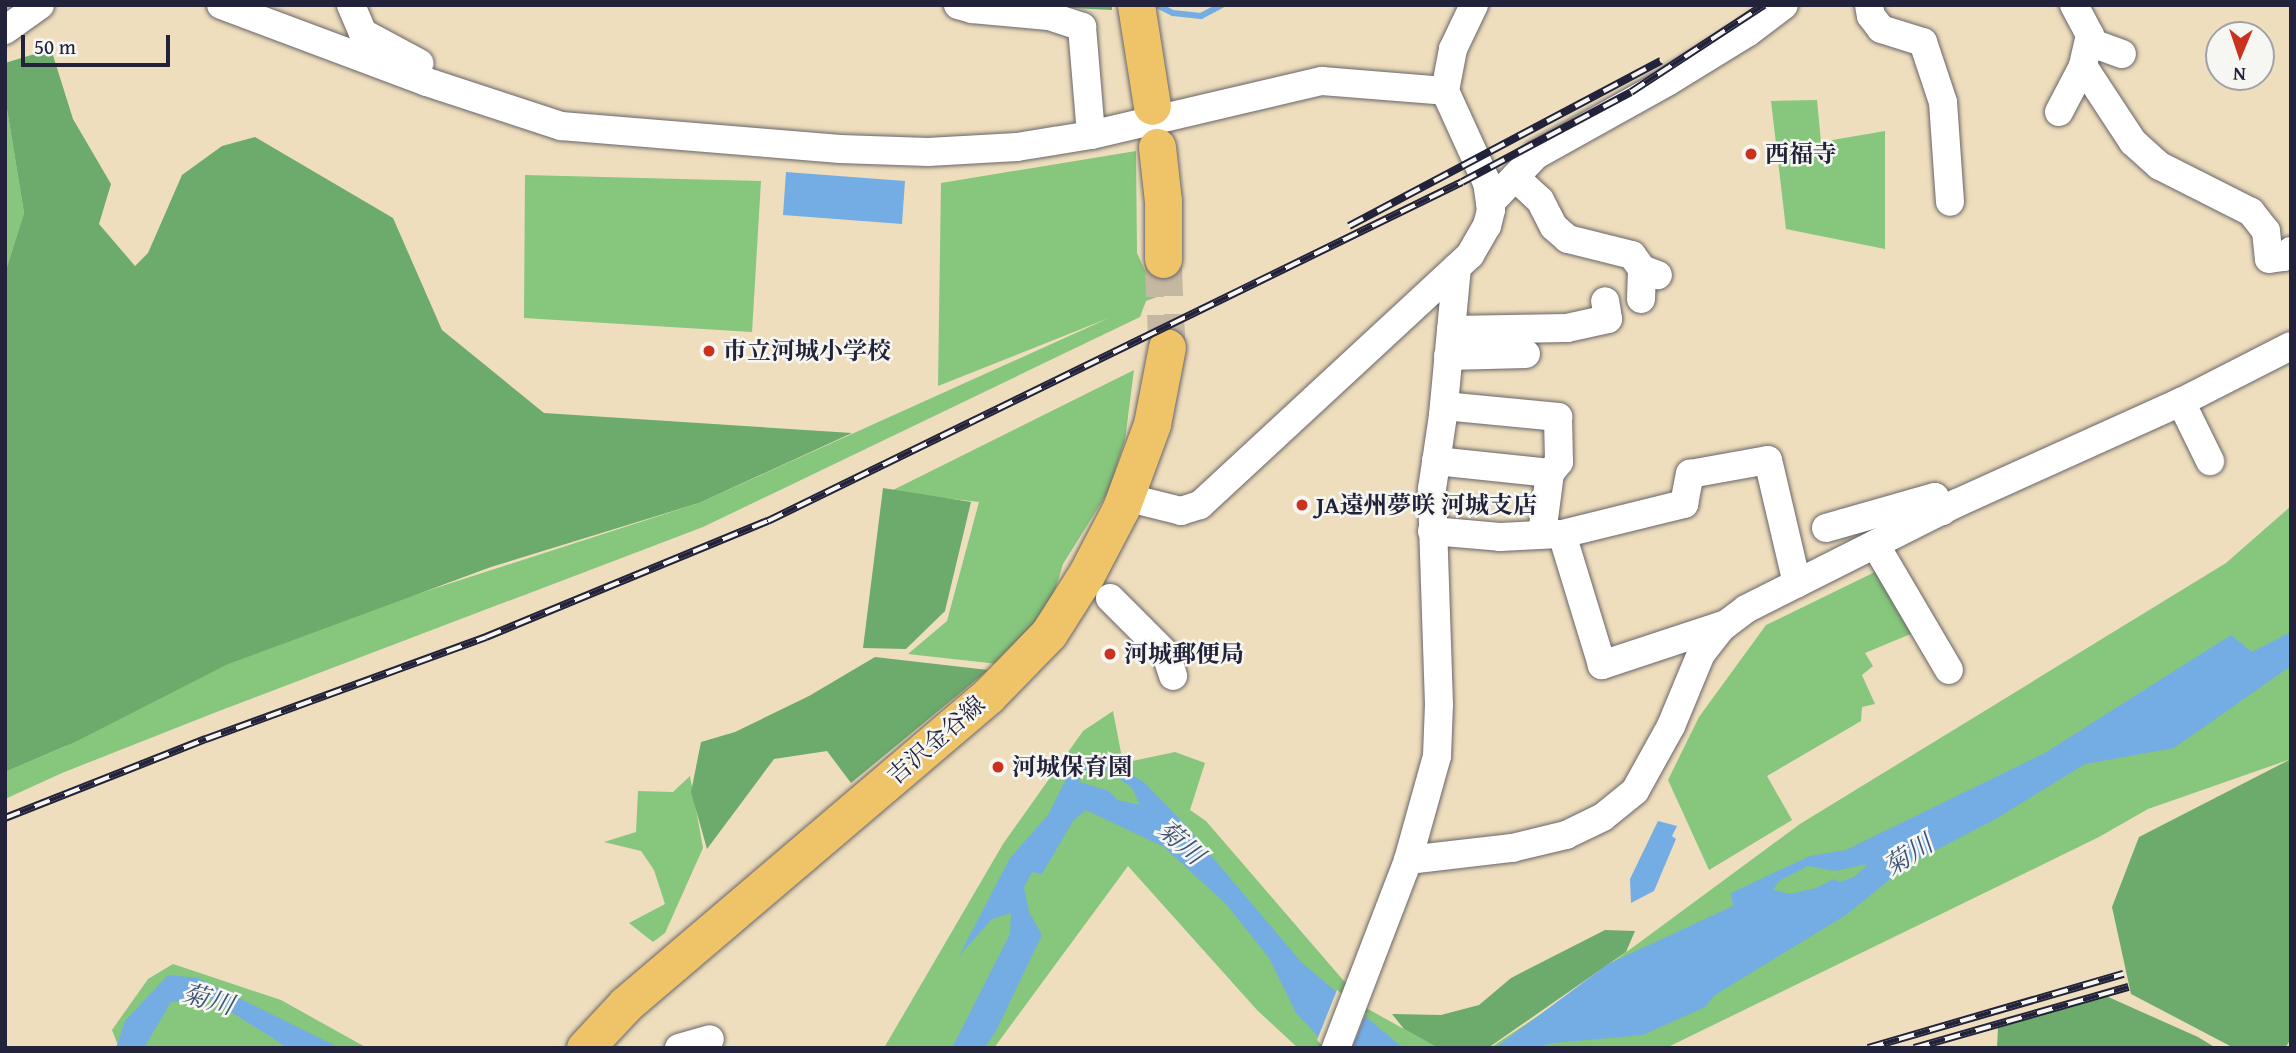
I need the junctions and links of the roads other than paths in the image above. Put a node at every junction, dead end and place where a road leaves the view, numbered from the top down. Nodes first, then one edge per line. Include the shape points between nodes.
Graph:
1 (40, 5) edge
2 (221, 5) edge
3 (351, 5) edge
4 (958, 5) edge
5 (1136, 5) edge
6 (1474, 5) edge
7 (1784, 5) edge
8 (1869, 5) edge
9 (2074, 5) edge
10 (5, 30) edge
11 (2086, 54) junction
12 (2122, 54) dead end
13 (1445, 91) junction
14 (474, 98) junction
15 (1152, 106) dead end
16 (2059, 112) dead end
17 (1091, 135) junction
18 (1157, 147) dead end
19 (1515, 177) junction
20 (1950, 202) dead end
21 (1490, 203) junction
22 (2291, 251) edge
23 (1163, 259) tunnel mouth
24 (1457, 268) junction
25 (1641, 299) dead end
26 (1605, 301) dead end
27 (1449, 343) junction
28 (1167, 347) tunnel mouth
29 (1526, 354) dead end
30 (2287, 358) edge
31 (2181, 402) junction
32 (1444, 406) junction
33 (1436, 461) junction
34 (2210, 461) dead end
35 (1550, 472) junction
36 (1125, 497) junction
37 (1942, 511) junction
38 (1826, 528) dead end
39 (1432, 531) junction
40 (1552, 534) junction
41 (1875, 544) junction
42 (1797, 584) junction
43 (1110, 598) dead end
44 (1727, 623) junction
45 (1949, 670) dead end
46 (1173, 676) dead end
47 (1408, 860) junction
48 (710, 1039) dead end
49 (585, 1048) edge
50 (679, 1048) edge
51 (1336, 1048) edge

1 - 10 street
2 - 14 street
3 - 14 street via 363,33 458,83
4 - 17 street via 1049,16 1082,27
5 - 15 main road
6 - 13 street via 1453,49
7 - 19 street via 1678,75 1536,155
8 - 20 street via 1881,29 1923,42 1943,102
9 - 11 street via 2090,35
11 - 12 street
11 - 16 street
11 - 22 street via 2133,142 2154,161 2250,212 2266,231 2269,258 2284,257
13 - 17 street via 1322,81
13 - 21 street via 1487,183
14 - 17 street via 561,126 841,149 941,152 1017,147
18 - 23 main road
19 - 21 street
19 - 25 street via 1540,200 1554,227 1568,239 1632,256 1650,272
21 - 24 street via 1487,226 1470,256
24 - 27 street
24 - 36 street via 1200,505 1181,511
26 - 27 street via 1608,319
27 - 29 street
27 - 32 street
28 - 36 main road, 吉沢金谷線 via 1152,424
30 - 31 street
31 - 34 street
31 - 37 street
32 - 33 street
32 - 35 street via 1558,417 1559,462
33 - 35 street
33 - 39 street
35 - 40 street
36 - 49 main road, 吉沢金谷線 via 1086,575 1049,633 988,696 626,1004
37 - 38 street via 1935,497
37 - 41 street
39 - 40 street via 1500,537
39 - 47 street via 1437,756
40 - 42 street via 1684,504 1690,474 1768,460
40 - 44 street via 1602,665
41 - 42 street
41 - 45 street
42 - 44 street
43 - 46 street via 1166,654
44 - 47 street via 1702,654 1650,768 1634,791 1603,817 1566,835 1512,848
47 - 51 street
48 - 50 street

